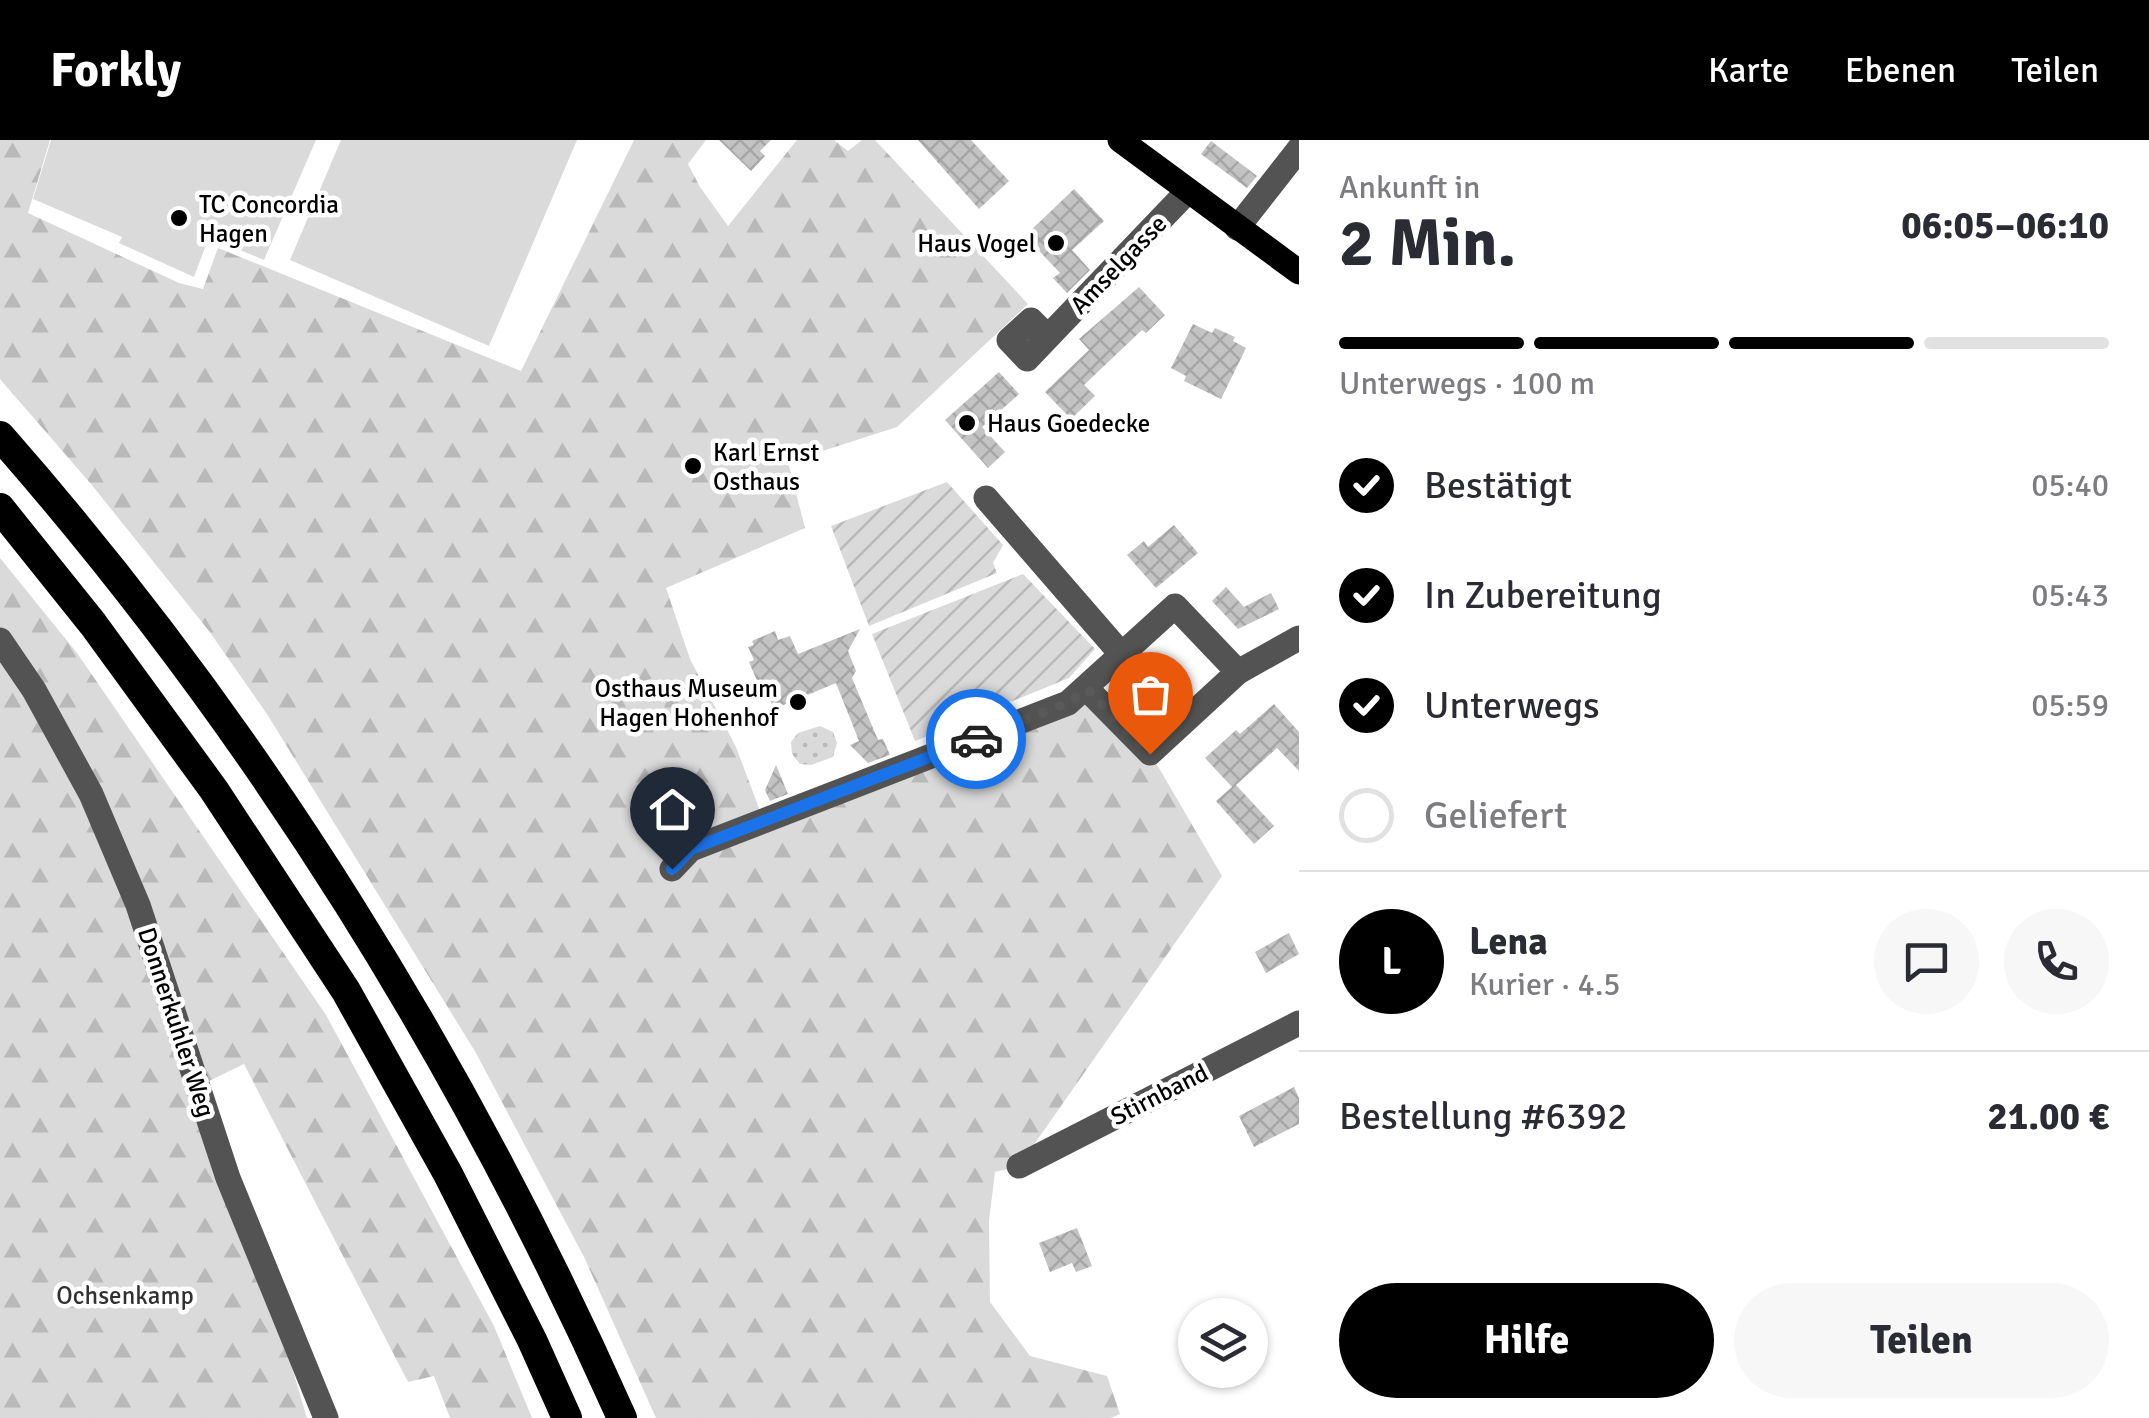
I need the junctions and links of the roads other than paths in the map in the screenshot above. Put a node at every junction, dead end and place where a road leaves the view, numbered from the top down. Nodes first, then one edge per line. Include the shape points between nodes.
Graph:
1 (1120, 140) edge
2 (1299, 149) edge
3 (1188, 191) junction
4 (1237, 228) junction
5 (1299, 272) edge
6 (1048, 337) dead end
7 (0, 436) edge
8 (986, 498) dead end
9 (0, 508) edge
10 (1299, 638) edge
11 (0, 640) edge
12 (1124, 656) junction
13 (1238, 672) junction
14 (1087, 689) junction
15 (672, 869) dead end
16 (1299, 1023) edge
17 (1019, 1166) dead end
18 (326, 1418) edge
19 (567, 1418) edge
20 (622, 1418) edge

1 - 3 main road
2 - 4 street
3 - 4 main road
3 - 6 street, Amselgasse
4 - 5 main road
7 - 20 highway via 134,595 386,962 496,1158
8 - 12 street
9 - 19 highway via 214,790 346,991 448,1174
10 - 13 street
11 - 18 street, Donnerkuhler Weg via 91,794 138,905 228,1178
12 - 13 street via 1174,606
12 - 14 street
13 - 14 street via 1150,754
14 - 15 street via 1068,703 691,849
16 - 17 street, Stirnband

